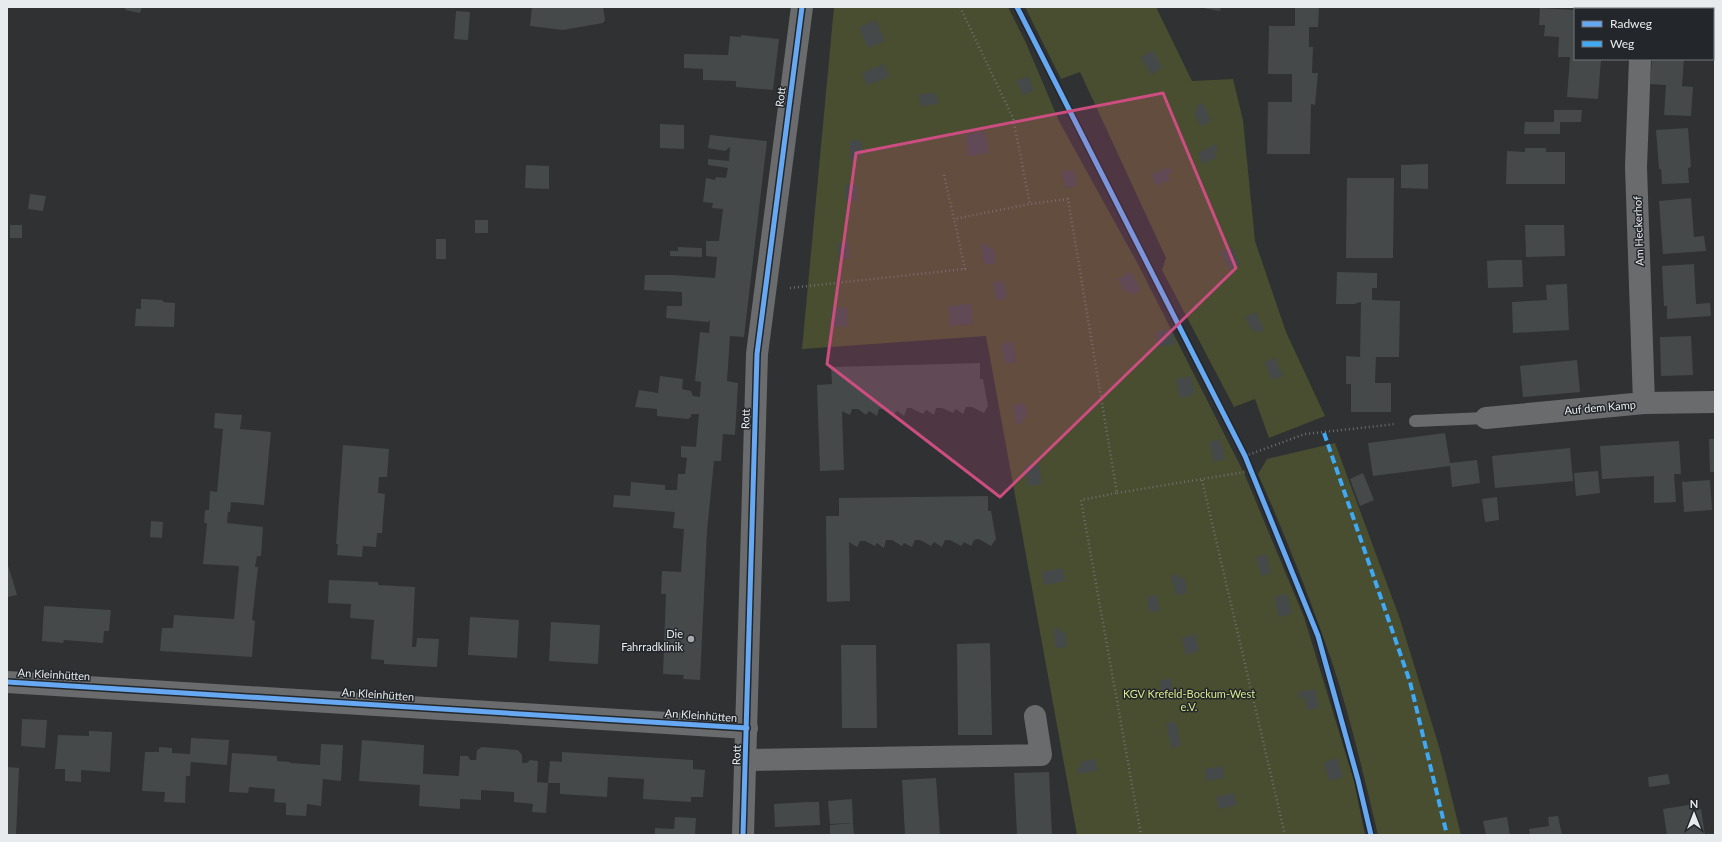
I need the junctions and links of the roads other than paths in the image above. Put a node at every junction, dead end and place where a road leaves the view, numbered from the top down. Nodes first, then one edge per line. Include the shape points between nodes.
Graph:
1 (802, 7) edge
2 (1640, 60) edge
3 (1715, 402) edge
4 (1644, 403) junction
5 (1486, 418) joint
6 (1415, 421) road end
7 (7, 682) edge
8 (1035, 716) dead end
9 (747, 728) junction
10 (746, 760) junction
11 (743, 835) edge

1 - 9 street, Rott via 757,354
2 - 4 street, Am Heckerhof via 1636,167
3 - 4 street, Auf dem Kamp
4 - 5 street, Auf dem Kamp
5 - 6 lane
7 - 9 street, An Kleinhütten
8 - 10 street, Rott via 1041,756
9 - 10 street, Rott
10 - 11 street, Rott

